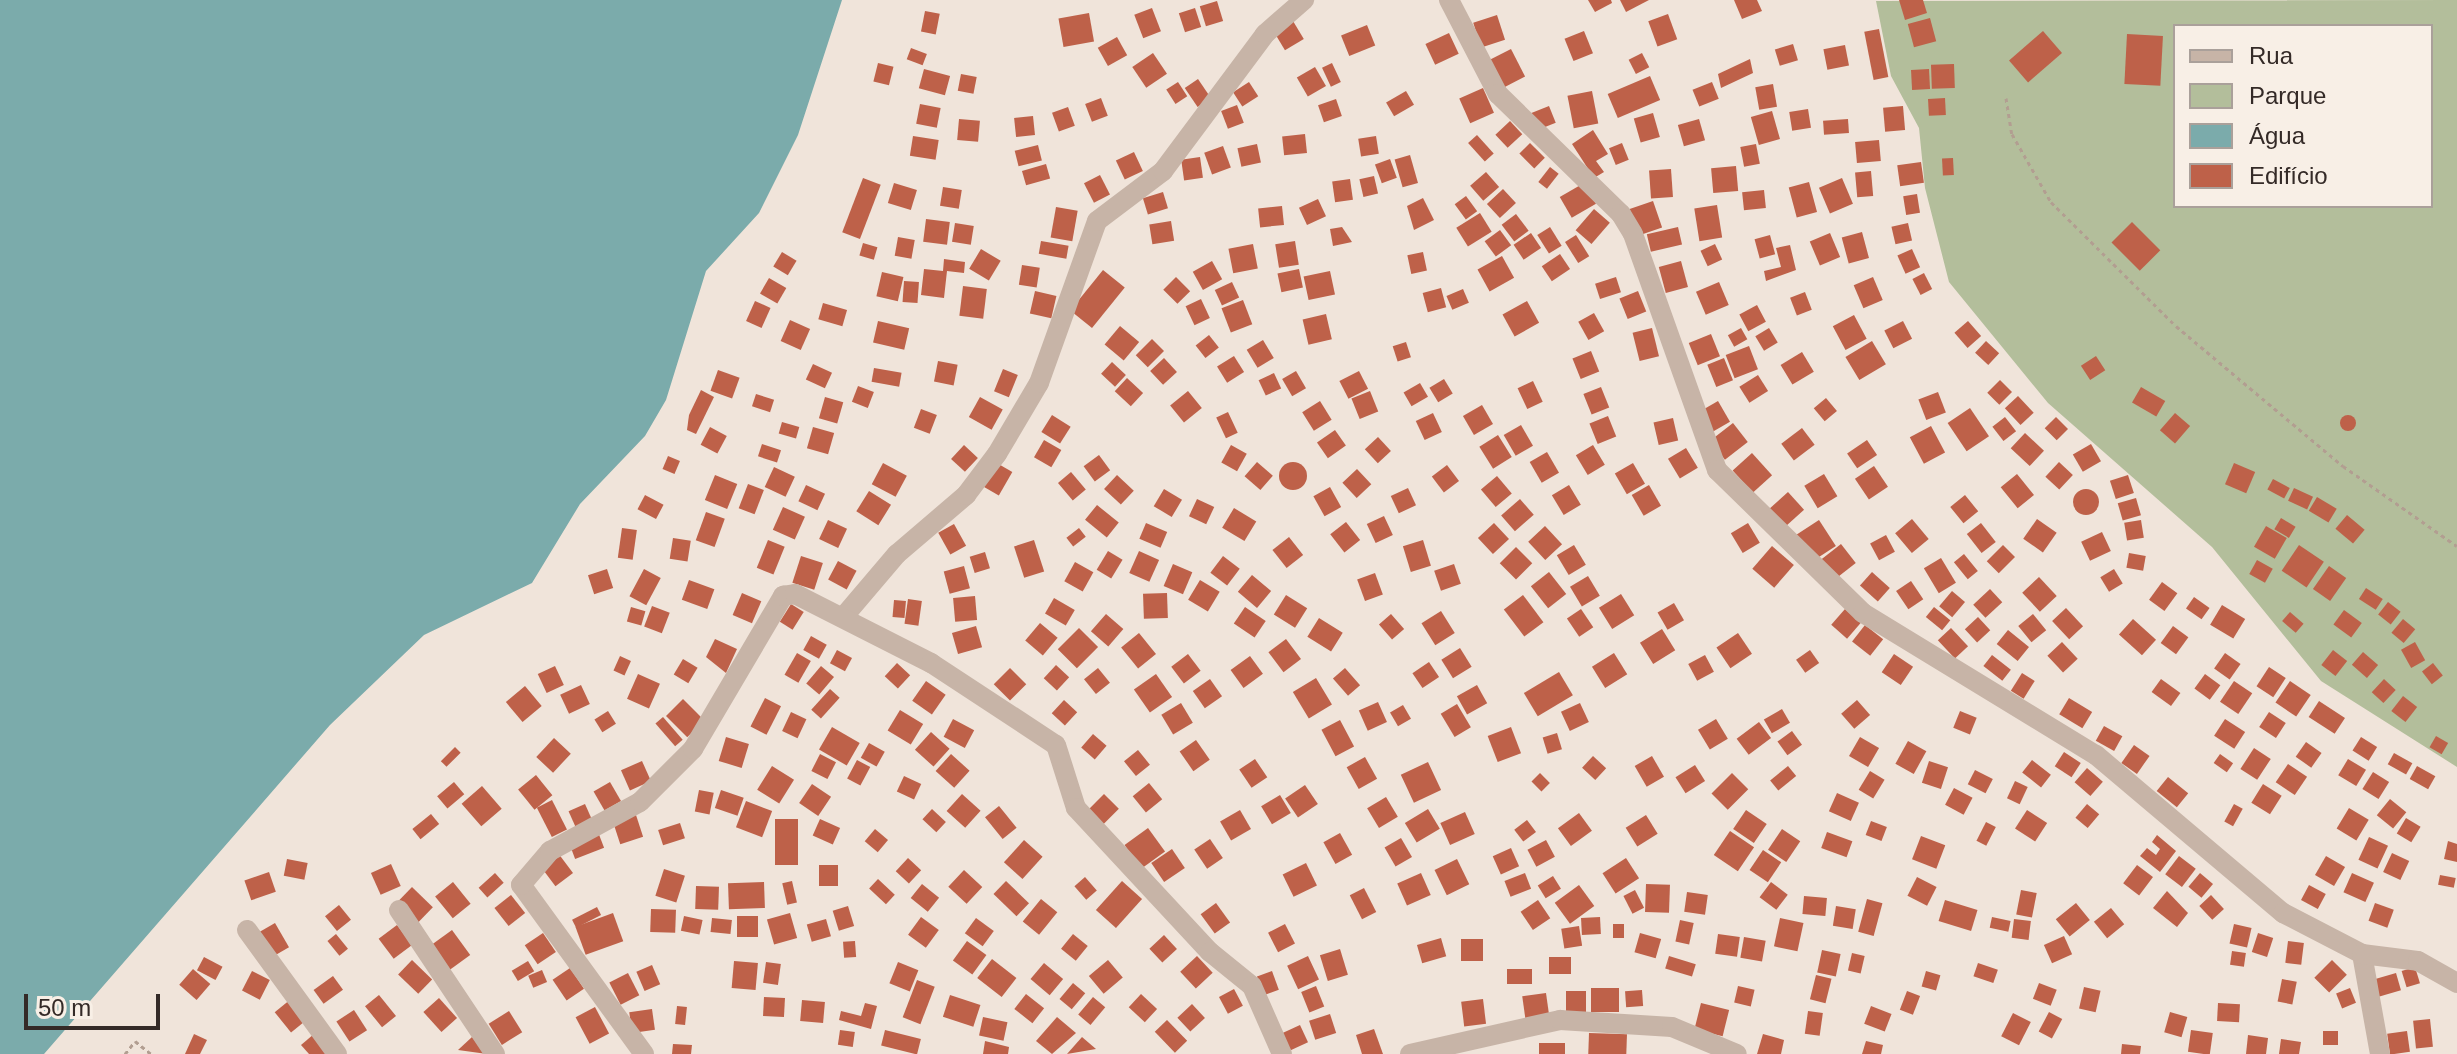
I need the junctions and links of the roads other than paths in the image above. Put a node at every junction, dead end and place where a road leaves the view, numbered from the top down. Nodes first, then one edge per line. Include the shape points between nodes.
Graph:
1 (1304, 0) edge
2 (1449, 0) edge
3 (845, 615) junction
4 (399, 910) dead end
5 (247, 930) dead end
6 (2362, 954) junction
7 (2457, 983) edge
8 (337, 1054) edge
9 (495, 1054) edge
10 (644, 1054) edge
11 (1282, 1054) edge
12 (1410, 1054) edge
13 (1737, 1054) edge
14 (2380, 1054) edge

1 - 3 street via 1265,34 1163,171 1097,221 1039,383 997,454 966,495 897,554
2 - 6 street via 1498,94 1621,214 1704,446 1717,470 1803,560 1916,648 1978,677 2096,755 2283,913
3 - 10 street via 820,601 783,596 693,749 640,802 550,851 521,885
3 - 11 street via 1056,745 1076,808 1210,952 1252,986
4 - 9 street
5 - 8 street
6 - 7 street via 2418,961
6 - 14 street
12 - 13 street via 1560,1020 1663,1025

